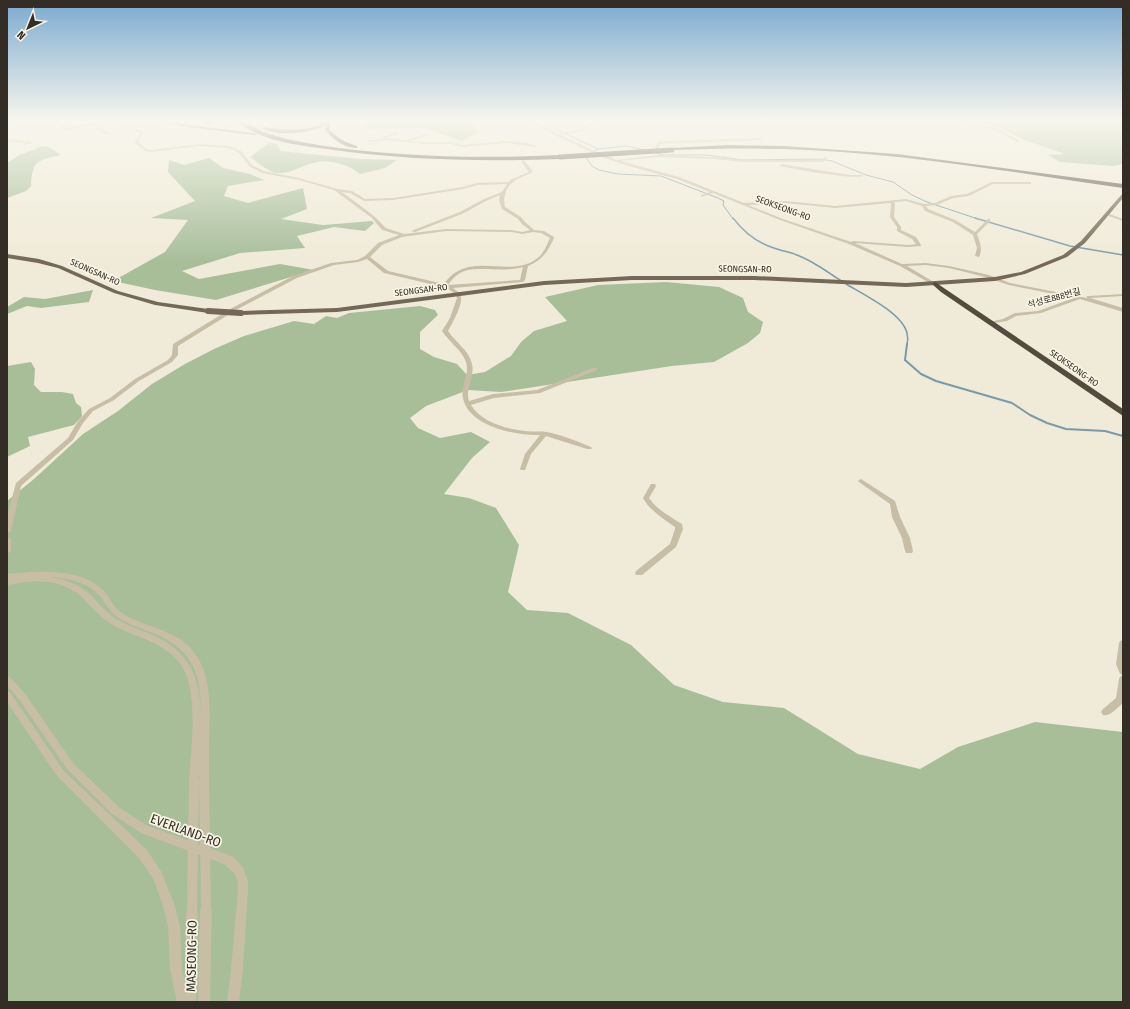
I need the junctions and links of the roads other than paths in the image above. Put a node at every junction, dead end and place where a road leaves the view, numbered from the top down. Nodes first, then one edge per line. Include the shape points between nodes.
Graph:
1 (255, 168) edge
2 (528, 168) edge
3 (646, 168) edge
4 (799, 168) edge
5 (979, 168) edge
6 (862, 176) dead end
7 (509, 183) junction
8 (1030, 183) dead end
9 (1123, 187) edge
10 (335, 189) junction
11 (503, 193) junction
12 (712, 193) junction
13 (1123, 195) edge
14 (702, 196) dead end
15 (891, 202) junction
16 (744, 205) junction
17 (927, 205) junction
18 (1107, 214) junction
19 (1123, 220) edge
20 (988, 221) dead end
21 (533, 231) junction
22 (976, 234) junction
23 (401, 236) junction
24 (849, 242) junction
25 (977, 256) dead end
26 (7, 257) edge
27 (367, 257) junction
28 (903, 265) junction
29 (526, 266) junction
30 (994, 278) junction
31 (935, 284) junction
32 (447, 286) junction
33 (457, 294) junction
34 (1123, 295) edge
35 (1082, 298) junction
36 (1123, 310) edge
37 (993, 323) junction
38 (595, 369) dead end
39 (467, 404) junction
40 (1123, 409) edge
41 (1123, 414) edge
42 (544, 434) junction
43 (589, 448) dead end
44 (523, 469) dead end
45 (861, 481) dead end
46 (653, 486) dead end
47 (7, 530) edge
48 (7, 539) edge
49 (7, 551) edge
50 (909, 551) dead end
51 (639, 573) dead end
52 (7, 577) edge
53 (7, 582) edge
54 (1123, 643) edge
55 (1123, 672) edge
56 (7, 678) edge
57 (1123, 679) edge
58 (7, 695) edge
59 (1106, 712) dead end
60 (199, 780) junction
61 (183, 1002) edge
62 (190, 1002) edge
63 (204, 1002) edge
64 (233, 1002) edge

1 - 10 street
2 - 7 street via 531,172
3 - 12 street, SEOKSEONG-RO
4 - 6 street
5 - 9 highway, bridge
7 - 10 street via 477,184 393,200 364,200 351,192
7 - 11 street
8 - 17 street via 992,182 968,195
10 - 23 street via 373,217 384,229
11 - 21 street via 500,200 504,208 520,218 522,223
11 - 23 street via 461,213
12 - 14 street
12 - 16 street, SEOKSEONG-RO
13 - 18 main road
15 - 16 street via 835,207 785,202
15 - 17 street via 911,201
15 - 24 street via 892,217 899,231 914,238 919,245
16 - 24 street, SEOKSEONG-RO
17 - 22 street via 926,210 954,220
18 - 19 street
18 - 30 main road via 1081,244 1057,260 1023,273
20 - 22 street
21 - 23 street via 522,233 446,230
21 - 29 street via 542,232 552,238 549,248
22 - 25 street via 979,244
23 - 27 street via 380,244
24 - 28 street, SEOKSEONG-RO
26 - 33 main road, SEONGSAN-RO, bridge via 60,267 116,292 157,304 208,311 241,313 336,310
27 - 32 street via 386,272
27 - 47 street via 358,261 333,264 295,277 234,309 175,345 175,355 170,361 91,410 80,422 71,439 18,485
28 - 30 street via 949,267
28 - 31 street, SEOKSEONG-RO
29 - 32 street via 467,268 453,276
29 - 32 street via 521,282
30 - 31 main road
30 - 35 street via 1009,284
31 - 33 main road, SEONGSAN-RO via 754,278 632,278 544,283
31 - 37 highway, SEOKSEONG-RO
32 - 33 street
33 - 39 street via 459,298 453,318 445,331 468,358 470,367 465,396
34 - 35 street, 석성로888번길
35 - 36 street
35 - 37 street, 석성로888번길
37 - 40 highway, SEOKSEONG-RO
37 - 41 highway, SEOKSEONG-RO
38 - 39 street via 538,392 493,396
39 - 42 street via 476,415 492,424 519,432
42 - 43 street
42 - 44 street via 528,454
45 - 50 street via 892,503
46 - 51 street via 646,498 647,502 679,526 679,529 673,545
48 - 49 street
52 - 60 street via 42,574 88,582 100,591 117,613 178,642 188,652 197,665 204,683 206,702
53 - 60 street via 36,579 80,589 110,619 134,632 159,641 175,652 187,668 194,686
54 - 55 street via 1120,664
56 - 64 street, EVERLAND-RO via 70,766 116,811 145,830 228,860 239,870 243,891 238,969
57 - 59 street via 1120,700
58 - 61 street via 60,773 143,854 158,877 174,926 176,970
60 - 62 street, MASEONG-RO, bridge
60 - 63 street, MASEONG-RO, bridge via 206,910

